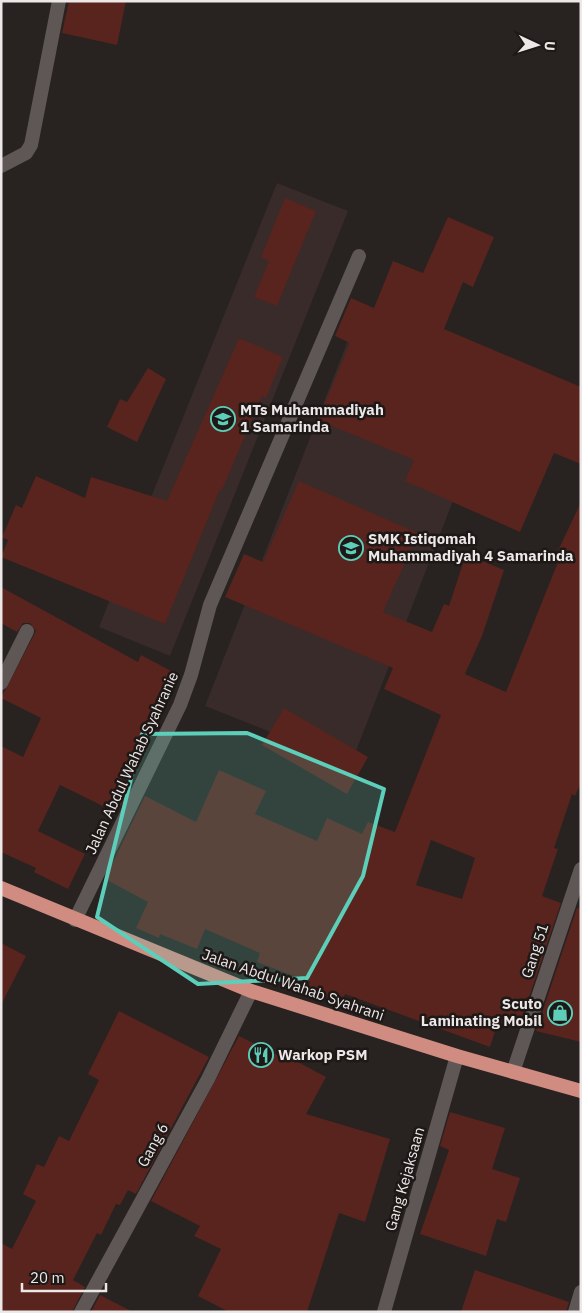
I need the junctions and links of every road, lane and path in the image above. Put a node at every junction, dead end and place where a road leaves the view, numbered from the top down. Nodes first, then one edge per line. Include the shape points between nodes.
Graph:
1 (59, 1) edge
2 (1, 166) edge
3 (359, 256) dead end
4 (27, 631) dead end
5 (1, 683) edge
6 (581, 869) edge
7 (1, 888) edge
8 (75, 920) junction
9 (251, 991) junction
10 (457, 1056) junction
11 (513, 1072) junction
12 (581, 1091) edge
13 (581, 1292) edge
14 (81, 1312) edge
15 (384, 1312) edge
16 (575, 1312) edge

1 - 2 street via 31,145 26,153
3 - 8 street, Jalan Abdul Wahab Syahranie via 210,605 192,675 180,705
4 - 5 street
6 - 11 street, Gang 51
7 - 8 highway, Jalan Abdul Wahab Syahrani
8 - 9 highway, Jalan Abdul Wahab Syahrani
9 - 10 highway, Jalan Abdul Wahab Syahrani
9 - 14 street, Gang 6 via 208,1079
10 - 11 highway, Jalan Abdul Wahab Syahrani
10 - 15 street, Gang Kejaksaan
11 - 12 highway, Jalan Abdul Wahab Syahrani
13 - 16 street

